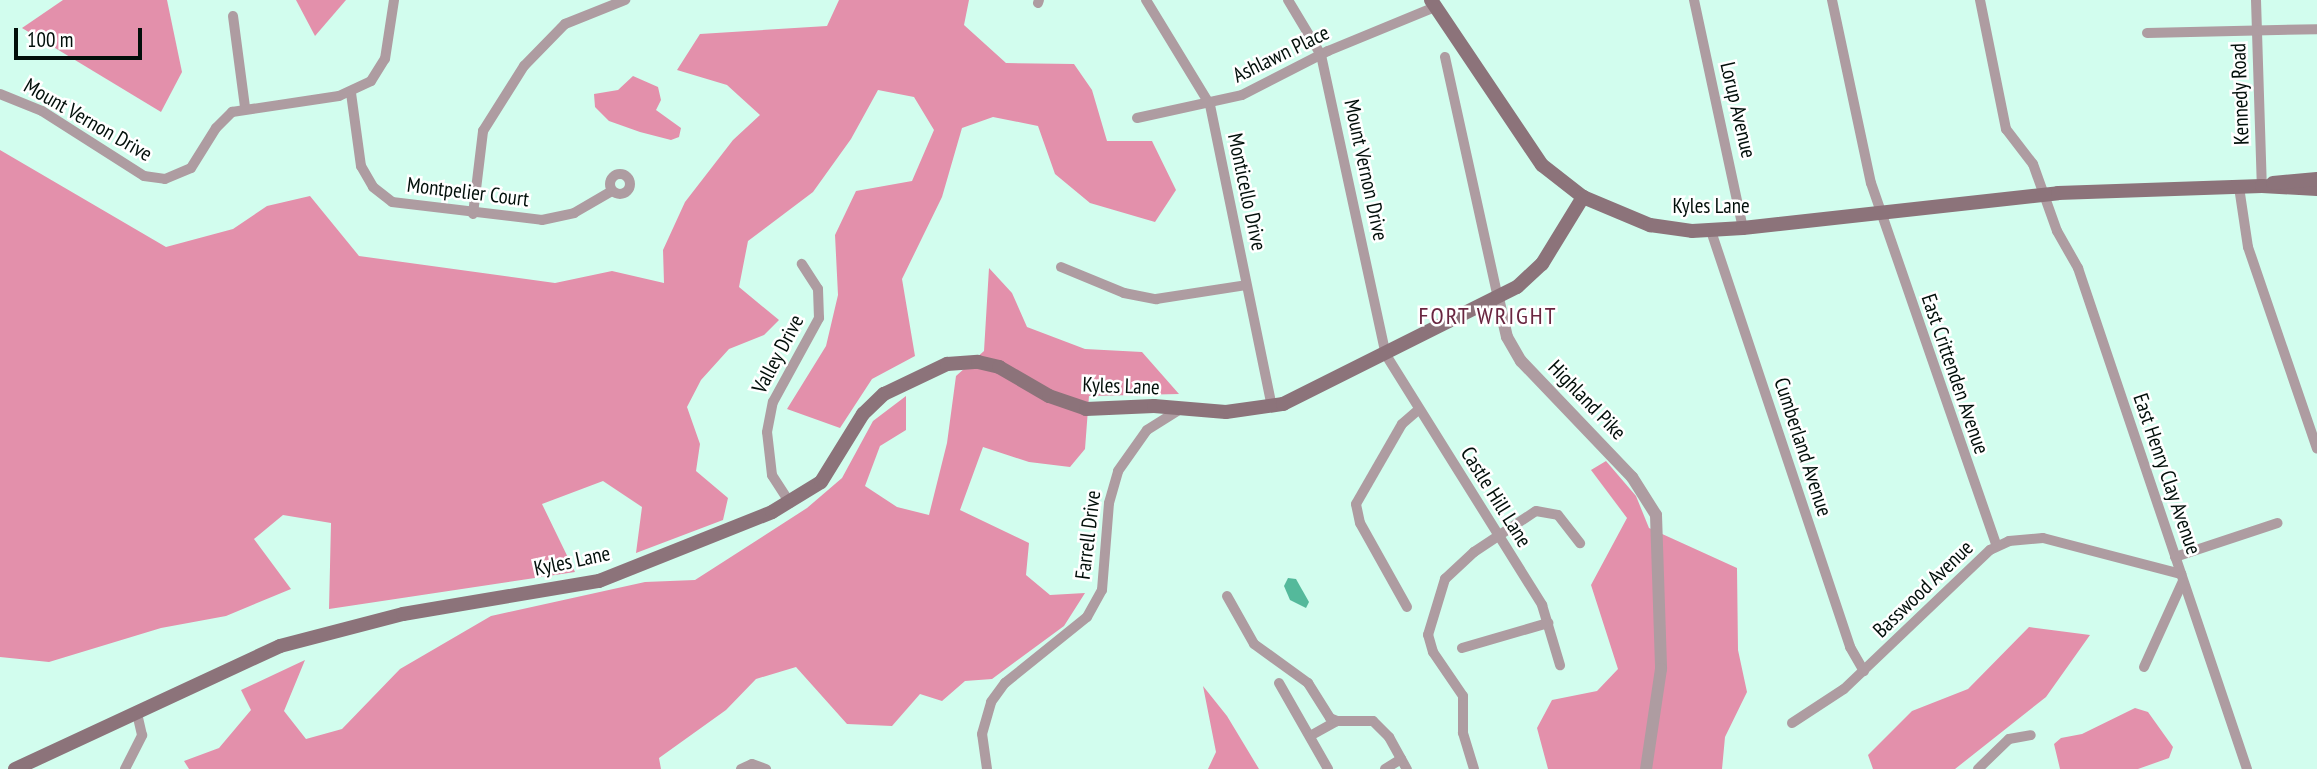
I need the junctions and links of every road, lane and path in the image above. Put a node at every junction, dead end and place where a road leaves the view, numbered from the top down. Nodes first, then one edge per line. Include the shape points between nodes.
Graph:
1 (394, 0) edge
2 (625, 0) edge
3 (1146, 0) edge
4 (1288, 0) edge
5 (1694, 0) edge
6 (1832, 0) edge
7 (1980, 0) edge
8 (2256, 0) edge
9 (1433, 3) edge
10 (233, 16) dead end
11 (2317, 29) edge
12 (2257, 30) junction
13 (2147, 33) dead end
14 (1321, 55) junction
15 (1446, 57) dead end
16 (351, 93) junction
17 (0, 94) edge
18 (1210, 104) junction
19 (245, 107) junction
20 (1137, 118) dead end
21 (2317, 179) edge
22 (2262, 186) junction
23 (2239, 187) junction
24 (2317, 190) edge
25 (612, 191) dead end
26 (2045, 194) junction
27 (1583, 197) junction
28 (1881, 212) junction
29 (473, 214) junction
30 (1743, 228) junction
31 (1711, 231) junction
32 (802, 264) dead end
33 (1061, 267) dead end
34 (1246, 285) junction
35 (1498, 298) junction
36 (1386, 355) junction
37 (1272, 407) junction
38 (1180, 410) junction
39 (1418, 410) junction
40 (2317, 449) edge
41 (790, 503) junction
42 (2278, 523) dead end
43 (1497, 537) junction
44 (1580, 543) dead end
45 (1997, 546) junction
46 (2175, 557) junction
47 (2182, 577) junction
48 (1227, 596) dead end
49 (1407, 607) dead end
50 (1548, 623) junction
51 (1462, 648) dead end
52 (1560, 665) dead end
53 (2144, 667) dead end
54 (1864, 671) junction
55 (1279, 682) dead end
56 (137, 713) junction
57 (1337, 721) junction
58 (1792, 723) dead end
59 (2031, 735) dead end
60 (1310, 736) junction
61 (1401, 758) junction
62 (15, 769) edge
63 (125, 769) edge
64 (741, 769) edge
65 (766, 769) edge
66 (987, 769) edge
67 (1328, 769) edge
68 (1385, 769) edge
69 (1407, 769) edge
70 (1474, 769) edge
71 (1646, 769) edge
72 (1979, 769) edge
73 (2247, 769) edge

1 - 16 street via 380,69 372,81
2 - 29 street via 565,24 524,66 483,131
3 - 18 street, Monticello Drive
4 - 14 street, Mount Vernon Drive
5 - 30 street, Lorup Avenue
6 - 28 street, East Crittenden Avenue via 1865,161
7 - 26 street, East Henry Clay Avenue via 2006,129 2033,164
8 - 12 street, Kennedy Road
9 - 14 street, Ashlawn Place
9 - 27 main road via 1528,149
10 - 19 street
11 - 12 street
12 - 13 street
12 - 22 street, Kennedy Road
14 - 18 street, Ashlawn Place via 1242,95
14 - 36 street, Mount Vernon Drive
15 - 35 street, Highland Pike
16 - 19 street, Mount Vernon Drive
16 - 29 street, Montpelier Court via 361,166 373,187 402,206
17 - 19 street, Mount Vernon Drive via 43,111 144,176 165,179 191,168 222,120
18 - 20 street, Ashlawn Place
18 - 34 street, Monticello Drive
21 - 22 main road, Kyles Lane
22 - 23 main road, Kyles Lane
22 - 24 main road, Kyles Lane
23 - 26 main road, Kyles Lane
23 - 40 street via 2248,247
25 - 29 street, Montpelier Court via 585,208 552,219
26 - 28 main road, Kyles Lane
26 - 46 street, East Henry Clay Avenue via 2057,231 2078,268
27 - 31 main road, Kyles Lane via 1650,225
27 - 35 main road, Kyles Lane via 1533,274
28 - 30 main road, Kyles Lane
28 - 45 street, East Crittenden Avenue
30 - 31 main road, Kyles Lane
31 - 54 street, Cumberland Avenue via 1841,621
32 - 41 street, Valley Drive via 818,289 820,318 773,402 767,432 772,475
33 - 34 street via 1124,293 1156,299
34 - 37 street, Monticello Drive
35 - 36 main road, Kyles Lane
35 - 71 street, Highland Pike via 1507,337 1521,361 1632,477 1656,515 1661,669
36 - 37 main road, Kyles Lane
36 - 39 street, Castle Hill Lane
37 - 38 main road, Kyles Lane
38 - 41 main road, Kyles Lane via 1086,409 1049,396 999,367 978,362 947,364 884,394 863,415 821,482
38 - 66 street, Farrell Drive via 1147,430 1118,471 1109,502 1102,590 1087,617 1005,683 991,702 982,734
39 - 43 street, Castle Hill Lane
39 - 49 street via 1402,424 1356,503 1360,523
41 - 56 main road, Kyles Lane via 598,580 403,614 312,636 263,653
42 - 46 street
43 - 44 street via 1544,510 1558,514
43 - 50 street, Castle Hill Lane via 1542,605
43 - 70 street via 1450,572 1432,611 1428,635 1433,652 1462,696 1463,733
45 - 47 street, Basswood Avenue via 2043,538
45 - 54 street, Basswood Avenue
46 - 47 street, East Henry Clay Avenue
47 - 53 street
47 - 73 street, East Henry Clay Avenue
48 - 57 street via 1254,644 1308,683
50 - 51 street
50 - 52 street, Castle Hill Lane
54 - 58 street, Basswood Avenue
55 - 60 street
56 - 62 main road, Kyles Lane
56 - 63 street via 142,735
57 - 60 street
57 - 61 street via 1361,718 1379,724
59 - 72 street via 2009,739
60 - 67 street
61 - 68 street
61 - 69 street
64 - 65 street via 752,764

